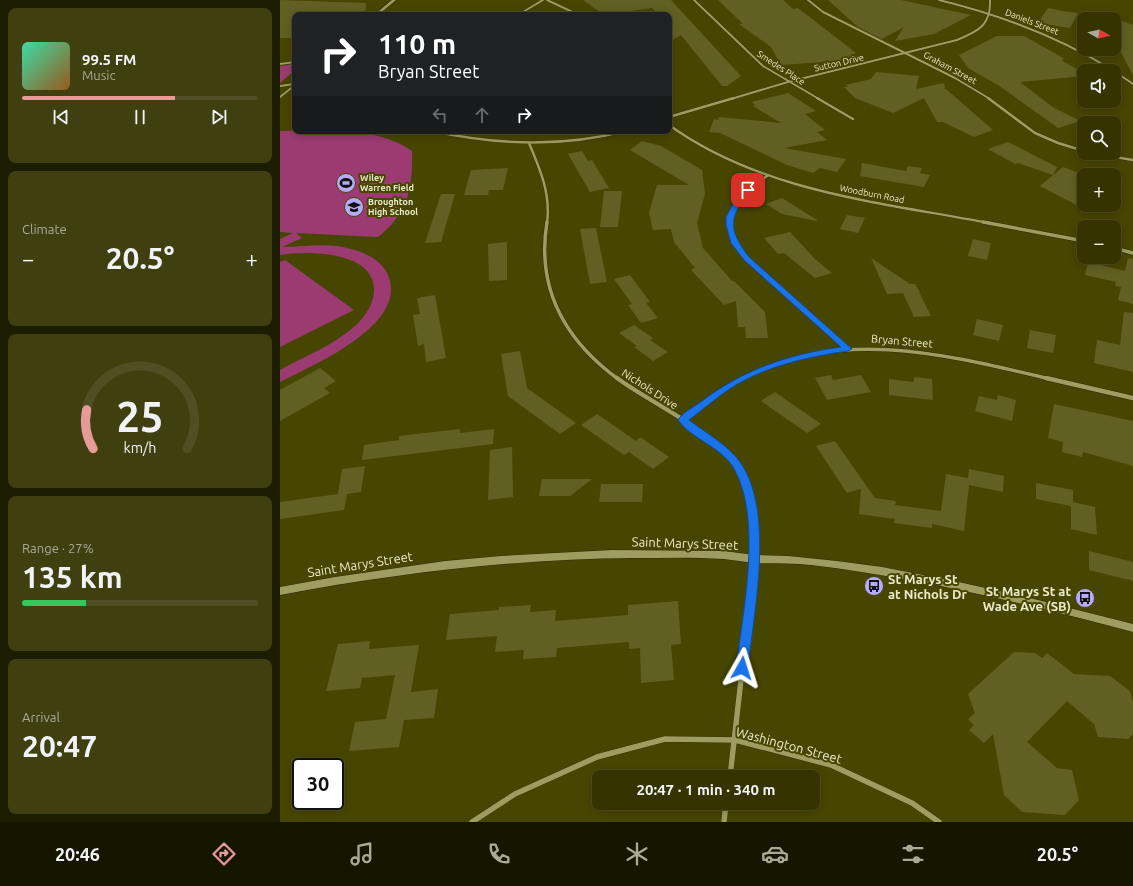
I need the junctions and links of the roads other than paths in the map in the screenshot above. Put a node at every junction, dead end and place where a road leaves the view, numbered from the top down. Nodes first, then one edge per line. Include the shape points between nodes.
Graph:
1 (394, 0) edge
2 (543, 0) edge
3 (547, 0) edge
4 (694, 0) edge
5 (808, 0) edge
6 (939, 0) edge
7 (990, 0) edge
8 (380, 12) edge
9 (523, 12) edge
10 (573, 12) edge
11 (990, 13) junction
12 (908, 54) junction
13 (292, 62) edge
14 (280, 64) edge
15 (1103, 64) edge
16 (1121, 76) edge
17 (788, 82) junction
18 (1133, 84) edge
19 (292, 85) edge
20 (280, 86) edge
21 (292, 87) edge
22 (280, 97) edge
23 (672, 116) edge
24 (853, 119) dead end
25 (672, 127) edge
26 (447, 134) edge
27 (610, 134) edge
28 (529, 143) junction
29 (1077, 149) edge
30 (1121, 158) edge
31 (1133, 160) edge
32 (767, 176) junction
33 (1077, 240) edge
34 (1121, 250) edge
35 (1133, 253) edge
36 (848, 349) junction
37 (1133, 398) edge
38 (682, 420) junction
39 (754, 559) junction
40 (280, 591) edge
41 (1133, 628) edge
42 (735, 740) junction
43 (731, 770) edge
44 (725, 810) edge
45 (472, 822) edge
46 (724, 822) edge
47 (939, 822) edge

1 - 8 main road
2 - 9 street
3 - 10 street
4 - 17 street, Smedes Place via 753,59
5 - 12 street, Graham Street via 823,12
6 - 11 street, Daniels Street
7 - 11 street
11 - 12 street, Sutton Drive via 983,25 966,36
11 - 15 street, Daniels Street via 1052,36
12 - 17 street, Sutton Drive
12 - 29 street, Graham Street via 969,86 1035,133 1058,144
13 - 14 street
16 - 18 street, Daniels Street
17 - 23 street, Sutton Drive
17 - 24 street, Smedes Place
19 - 20 street
21 - 22 street
25 - 32 street, Woodburn Road via 712,153
26 - 28 street via 481,141
27 - 28 street
28 - 38 street, Nichols Drive via 547,189 544,271 551,297 560,315 587,353 617,380
30 - 31 street
32 - 33 street, Woodburn Road via 853,198
32 - 36 street via 739,198 732,209 730,225 734,243 746,259
34 - 35 street
36 - 37 street, Bryan Street via 890,347 948,355
36 - 38 street, Bryan Street via 813,353 761,370 727,387
38 - 39 street, Nichols Drive via 729,455 740,470 754,510
39 - 40 main road, Saint Marys Street via 679,554 528,557 327,581
39 - 41 main road, Saint Marys Street via 781,559 844,566 922,578 1016,598
39 - 42 street, Nichols Drive
42 - 43 street, Nichols Drive
42 - 45 street, Washington Street via 665,739 597,757 515,794
42 - 47 street, Washington Street via 831,765 912,804
44 - 46 street

